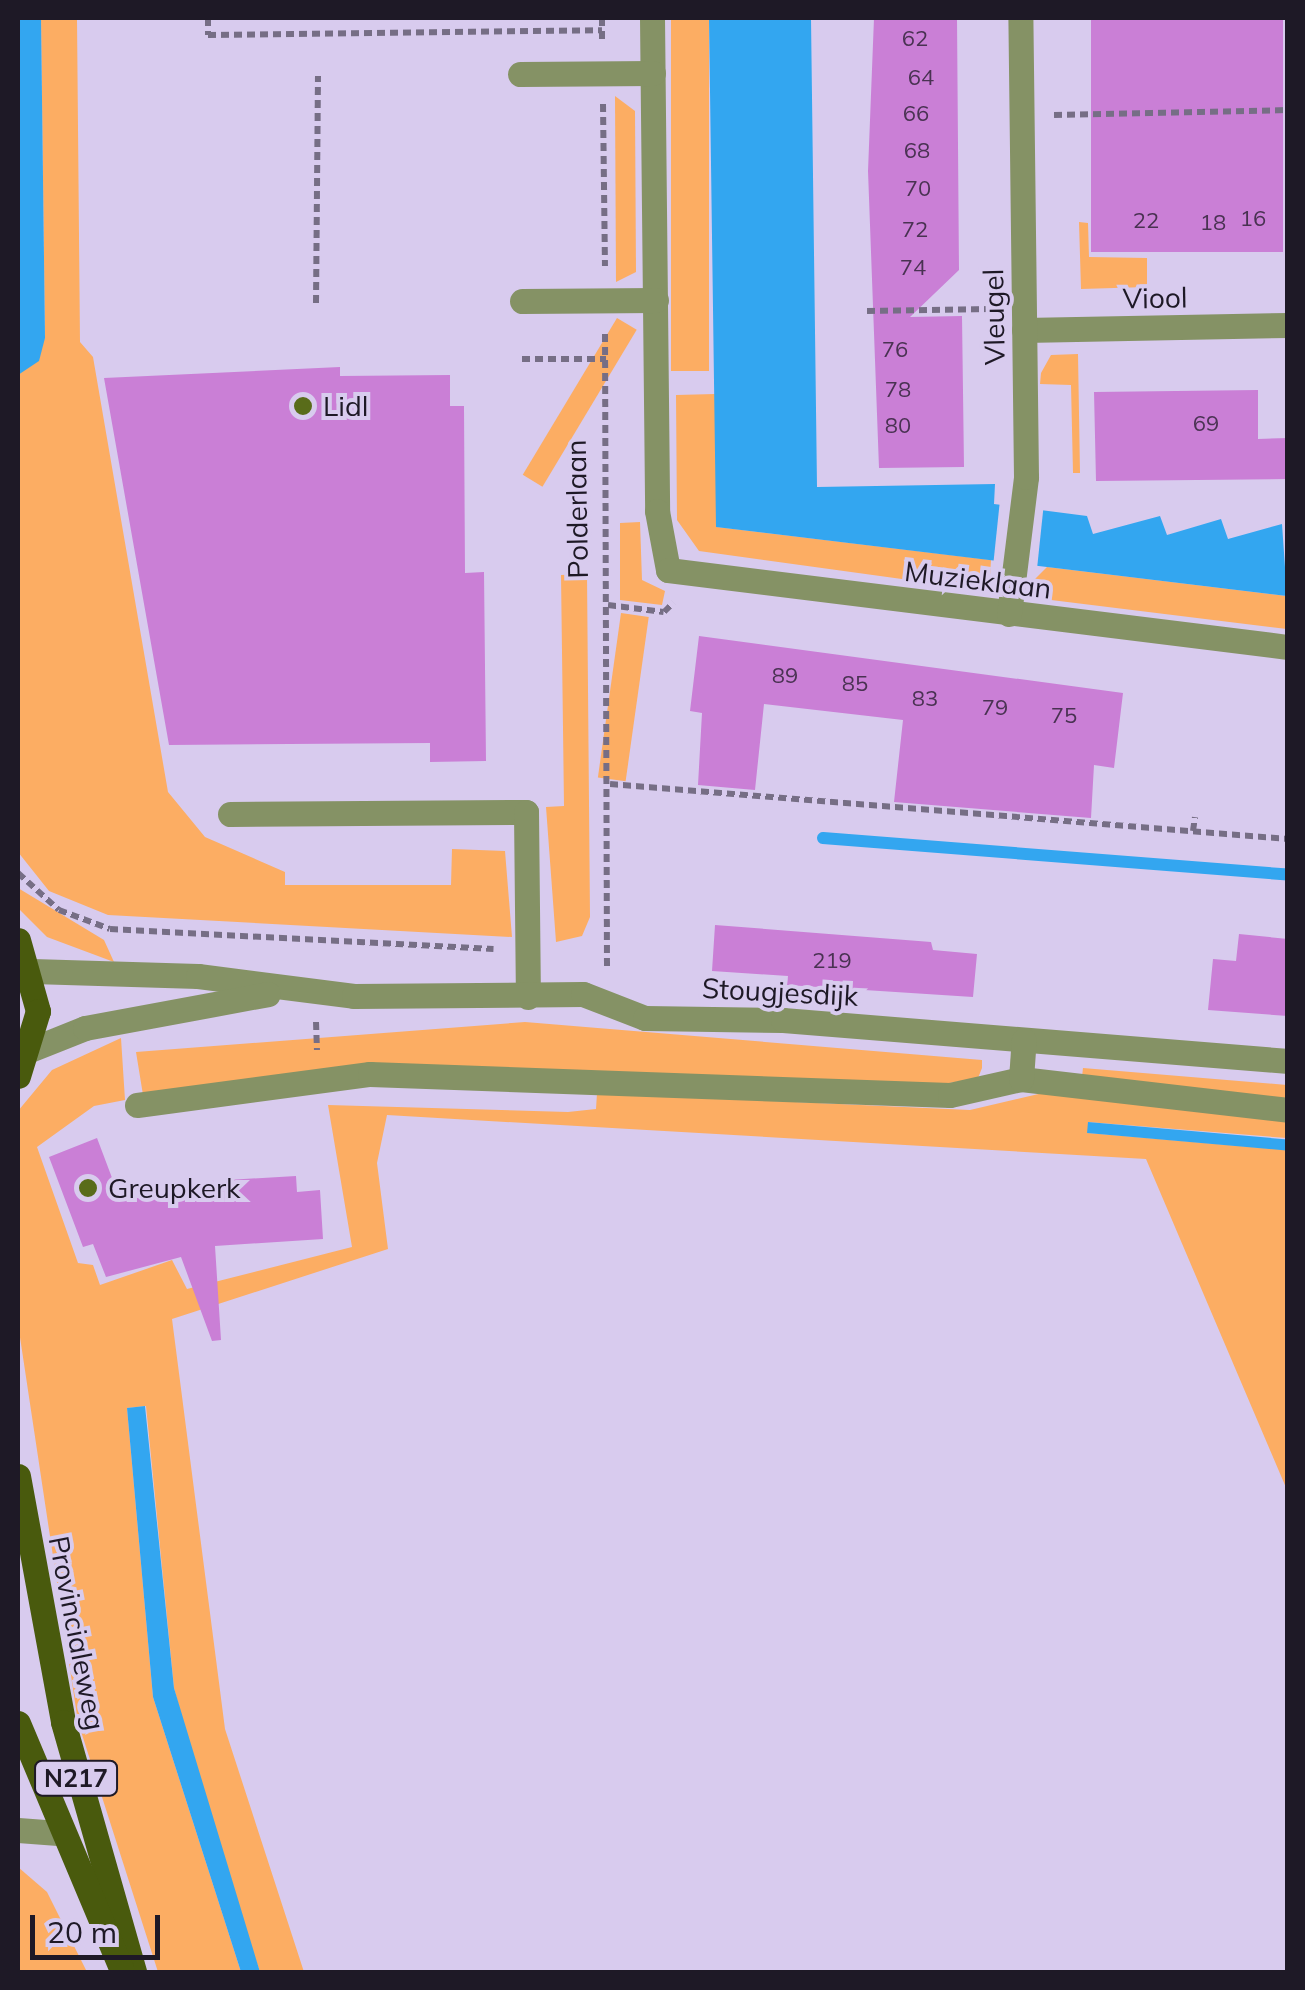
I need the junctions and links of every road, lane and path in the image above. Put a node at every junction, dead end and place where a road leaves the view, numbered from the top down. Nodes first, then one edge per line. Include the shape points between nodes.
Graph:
1 (208, 18) edge
2 (602, 18) edge
3 (652, 18) edge
4 (1020, 18) edge
5 (602, 30) junction
6 (653, 73) junction
7 (520, 74) dead end
8 (602, 74) junction
9 (318, 76) dead end
10 (1288, 110) edge
11 (1073, 114) dead end
12 (605, 300) junction
13 (656, 300) junction
14 (522, 301) dead end
15 (316, 302) dead end
16 (867, 311) dead end
17 (1024, 319) junction
18 (1288, 325) edge
19 (522, 359) dead end
20 (606, 359) junction
21 (1009, 614) junction
22 (1288, 648) edge
23 (610, 784) junction
24 (230, 814) dead end
25 (1195, 816) dead end
26 (1193, 831) junction
27 (1288, 839) edge
28 (18, 873) edge
29 (18, 940) edge
30 (528, 950) junction
31 (589, 961) dead end
32 (25, 970) edge
33 (607, 970) junction
34 (272, 992) junction
35 (528, 997) junction
36 (598, 999) junction
37 (1024, 1040) junction
38 (30, 1050) junction
39 (1288, 1061) edge
40 (18, 1076) edge
41 (1021, 1080) junction
42 (136, 1105) dead end
43 (1288, 1110) edge
44 (18, 1476) edge
45 (18, 1723) edge
46 (18, 1830) edge
47 (58, 1832) junction
48 (124, 1972) edge
49 (134, 1972) edge

1 - 5 path via 208,34
2 - 5 path, Polderlaan
3 - 6 street
4 - 17 street, Vleugel
5 - 8 path, Polderlaan
6 - 8 street
6 - 13 street
7 - 8 street
8 - 12 path, Polderlaan
9 - 15 path
10 - 11 path
12 - 13 street
12 - 14 street
12 - 20 path, Polderlaan
13 - 21 street, Muzieklaan via 664,565 684,575
16 - 17 path
17 - 18 street, Viool
17 - 21 street, Vleugel via 1024,500
19 - 20 path
20 - 23 path, Polderlaan
21 - 22 street, Muzieklaan
23 - 26 path
23 - 33 path, Polderlaan
24 - 30 street via 526,812
25 - 26 path
26 - 27 path
28 - 30 path via 47,902 110,929
29 - 32 main road
30 - 35 street
31 - 33 path
32 - 34 street, Stougjesdijk via 198,976
32 - 38 main road
33 - 36 path, Polderlaan
34 - 35 street, Stougjesdijk
34 - 38 street, Stougjesdijk via 84,1028
35 - 36 street, Stougjesdijk
36 - 37 street, Stougjesdijk via 645,1018
37 - 39 street, Stougjesdijk
37 - 41 street
38 - 40 main road
41 - 42 street via 950,1094 370,1074
41 - 43 street
44 - 49 main road, Provincialeweg / N217 via 62,1722
45 - 47 main road, N217
46 - 47 street
47 - 48 main road, N217

